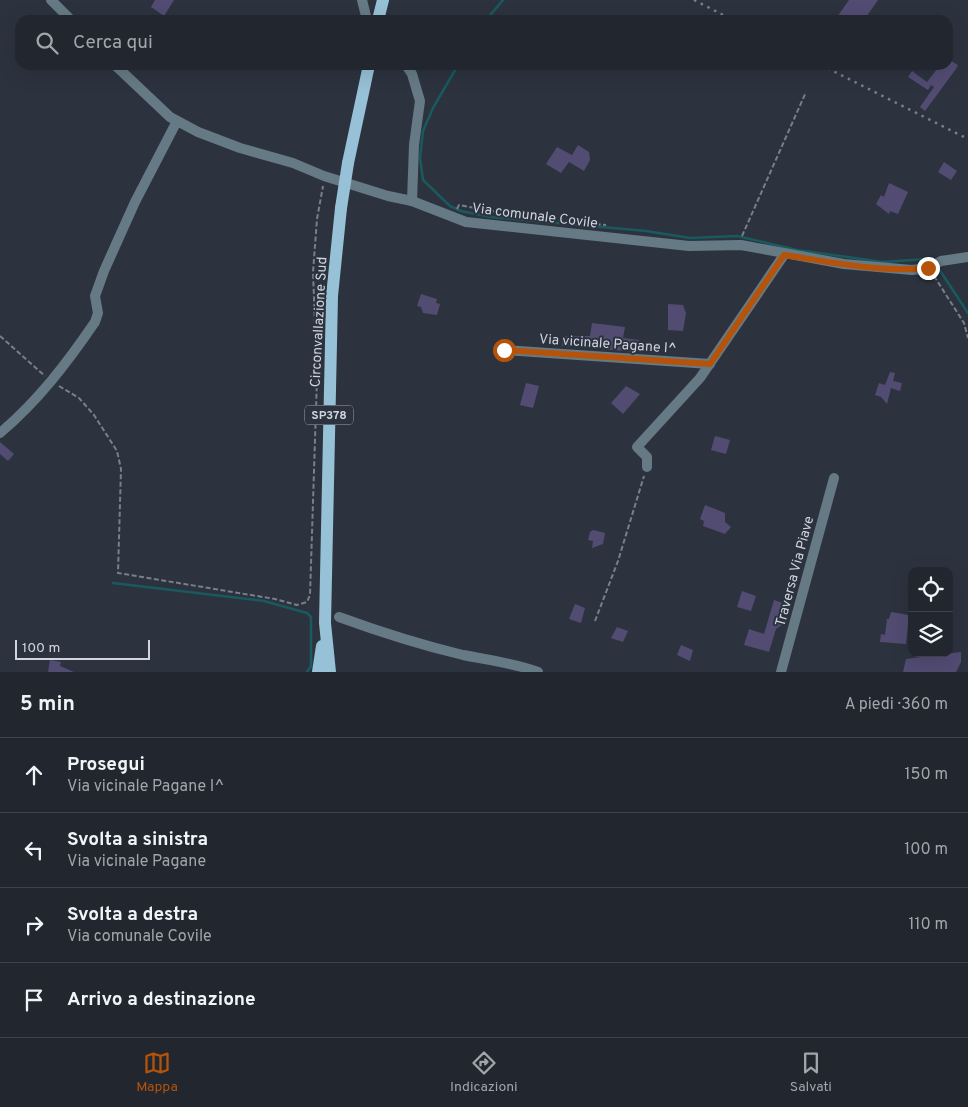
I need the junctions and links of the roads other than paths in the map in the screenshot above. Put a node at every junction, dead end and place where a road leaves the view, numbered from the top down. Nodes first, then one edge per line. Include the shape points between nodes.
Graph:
1 (51, 0) edge
2 (362, 0) edge
3 (383, 0) edge
4 (66, 15) edge
5 (366, 15) edge
6 (379, 15) edge
7 (121, 70) edge
8 (368, 70) edge
9 (409, 70) edge
10 (177, 121) junction
11 (412, 201) junction
12 (784, 255) junction
13 (968, 257) edge
14 (504, 350) dead end
15 (710, 364) junction
16 (0, 433) edge
17 (647, 467) road end
18 (834, 478) dead end
19 (339, 617) dead end
20 (325, 623) junction
21 (318, 672) edge
22 (330, 672) edge
23 (538, 672) edge
24 (781, 672) edge

1 - 4 street
2 - 5 street
3 - 6 main road
7 - 10 street, Via comunale Covile
8 - 20 main road, Circonvallazione Sud / SP378, bridge via 348,163 332,296
9 - 11 street via 420,101 413,153
10 - 11 street, Via comunale Covile via 240,148
10 - 16 street via 134,202 104,271 95,296 98,313 94,322 51,382 26,411
11 - 12 street, Via comunale Covile via 451,217 490,226 689,246 741,245
12 - 13 street, Via comunale Covile via 912,270 928,268 941,260
12 - 15 street
14 - 15 street, Via vicinale Pagane I^
15 - 17 street via 637,447 647,457
18 - 24 street, Traversa Via Piave
19 - 23 street via 393,636
20 - 21 main road, SP378
20 - 22 main road, Circonvallazione Sud / SP378

